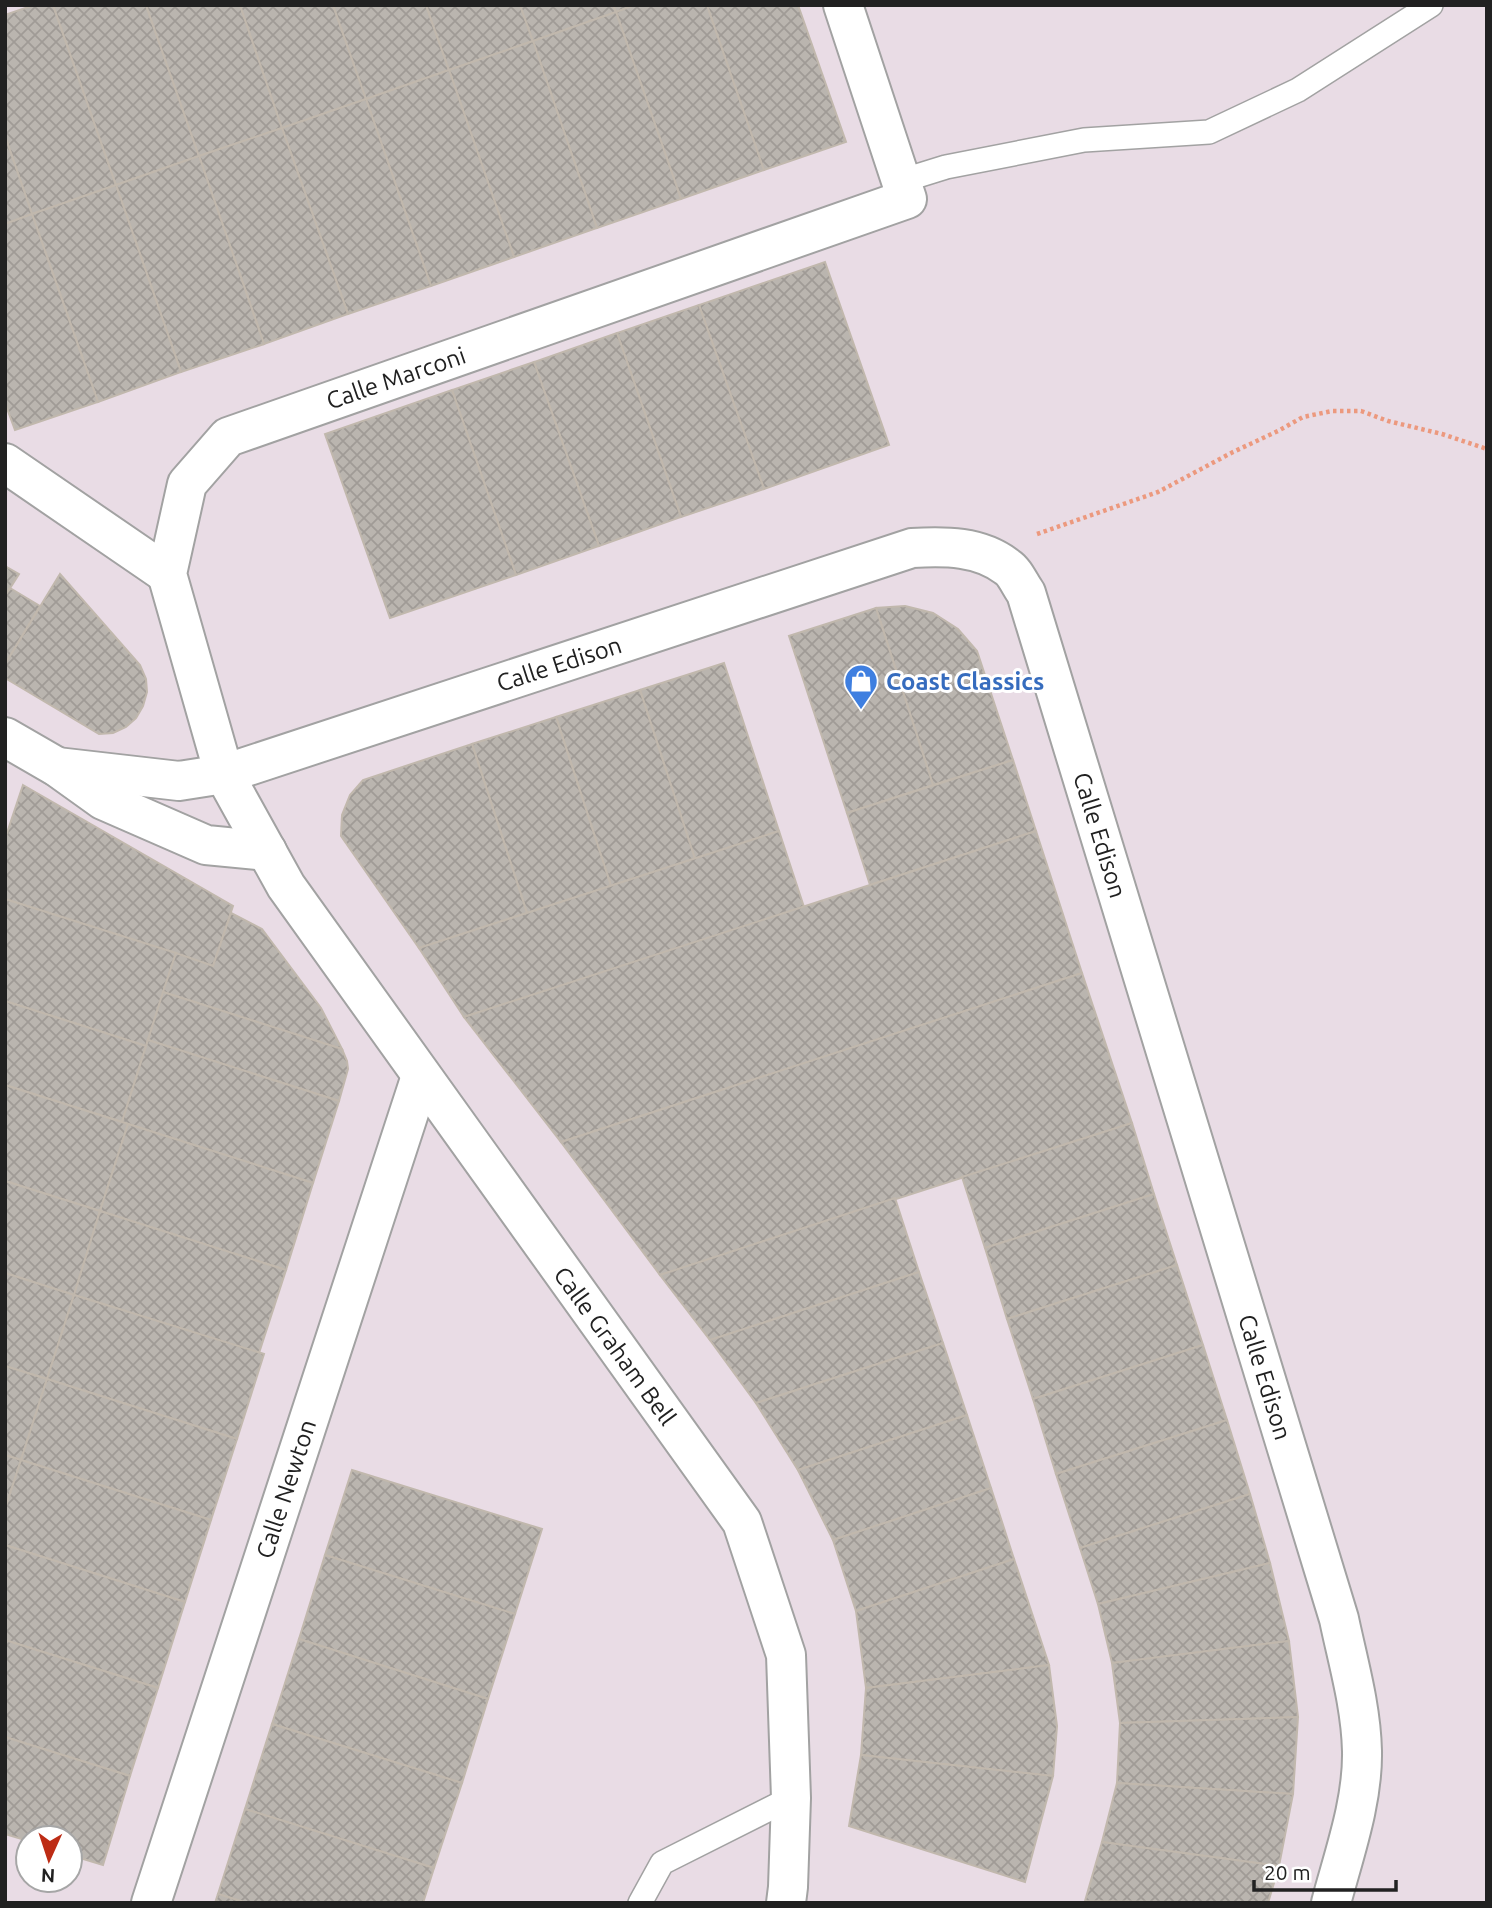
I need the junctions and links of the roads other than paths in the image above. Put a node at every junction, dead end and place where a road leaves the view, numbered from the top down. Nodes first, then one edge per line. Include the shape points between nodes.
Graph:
1 (843, 5) edge
2 (1431, 5) edge
3 (904, 190) junction
4 (5, 463) edge
5 (167, 574) junction
6 (5, 737) edge
7 (57, 768) junction
8 (224, 774) junction
9 (267, 851) junction
10 (421, 1076) junction
11 (791, 1798) junction
12 (151, 1903) edge
13 (640, 1903) edge
14 (786, 1903) edge
15 (1331, 1903) edge

1 - 3 street
2 - 3 lane via 1298,90 1209,132 1084,140 946,167
3 - 5 street, Calle Marconi via 228,437 187,484
4 - 5 street
5 - 8 street, Calle Marconi
6 - 7 street
7 - 8 street via 179,781
7 - 9 street via 103,800 206,845
8 - 9 street, Calle Graham Bell
8 - 15 street, Calle Edison via 912,548 946,546 981,553 1009,568 1026,593 1339,1619 1362,1752 1357,1804
9 - 10 street, Calle Graham Bell via 286,886
10 - 11 street, Calle Graham Bell via 742,1522 786,1655
10 - 12 street, Calle Newton
11 - 13 lane via 662,1863
11 - 14 street, Calle Graham Bell

